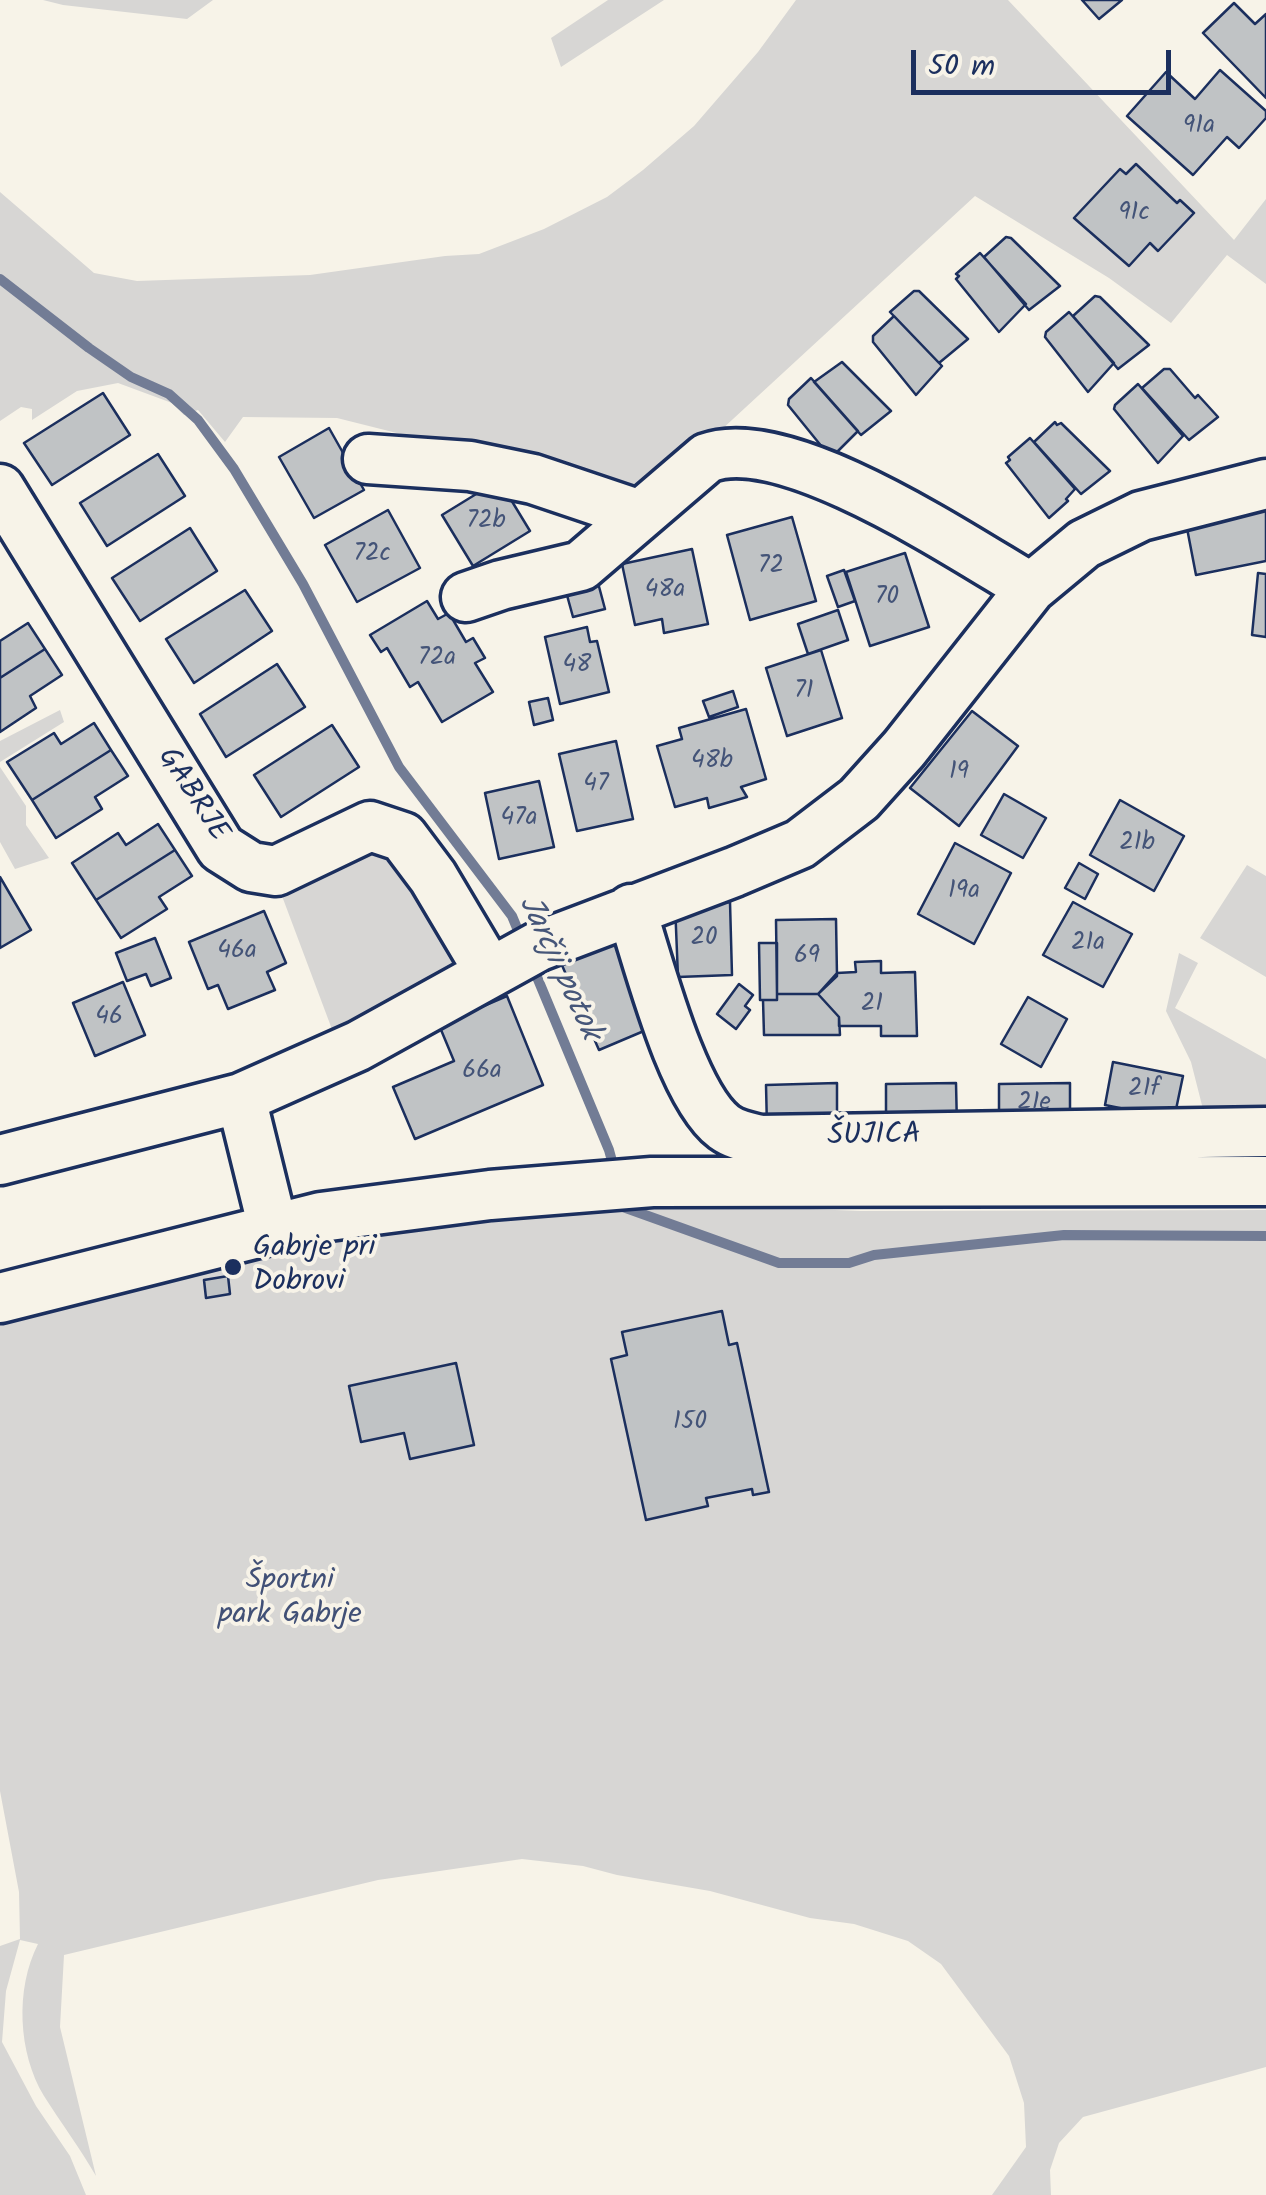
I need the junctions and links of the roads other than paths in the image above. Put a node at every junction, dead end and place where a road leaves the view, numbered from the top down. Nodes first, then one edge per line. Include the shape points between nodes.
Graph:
1 (368, 459) dead end
2 (1266, 484) edge
3 (0, 489) edge
4 (640, 515) junction
5 (1030, 588) junction
6 (466, 597) dead end
7 (631, 909) junction
8 (516, 959) junction
9 (241, 1098) junction
10 (1266, 1132) edge
11 (0, 1160) edge
12 (1266, 1180) edge
13 (272, 1228) junction
14 (0, 1298) edge

1 - 4 street via 486,469
2 - 5 street via 1141,516 1084,544
3 - 8 street, GABRJE via 221,848 252,867 276,871 370,826 403,837 433,878
4 - 5 street via 707,458 726,451 782,458 896,508
4 - 6 street via 581,566
5 - 7 street via 859,798 800,844
7 - 8 street
7 - 10 street, ŠUJICA via 682,1060 699,1095 739,1136
8 - 9 street via 358,1046
9 - 11 street
9 - 13 street
12 - 13 street, ŠUJICA via 652,1182 490,1195
13 - 14 street

